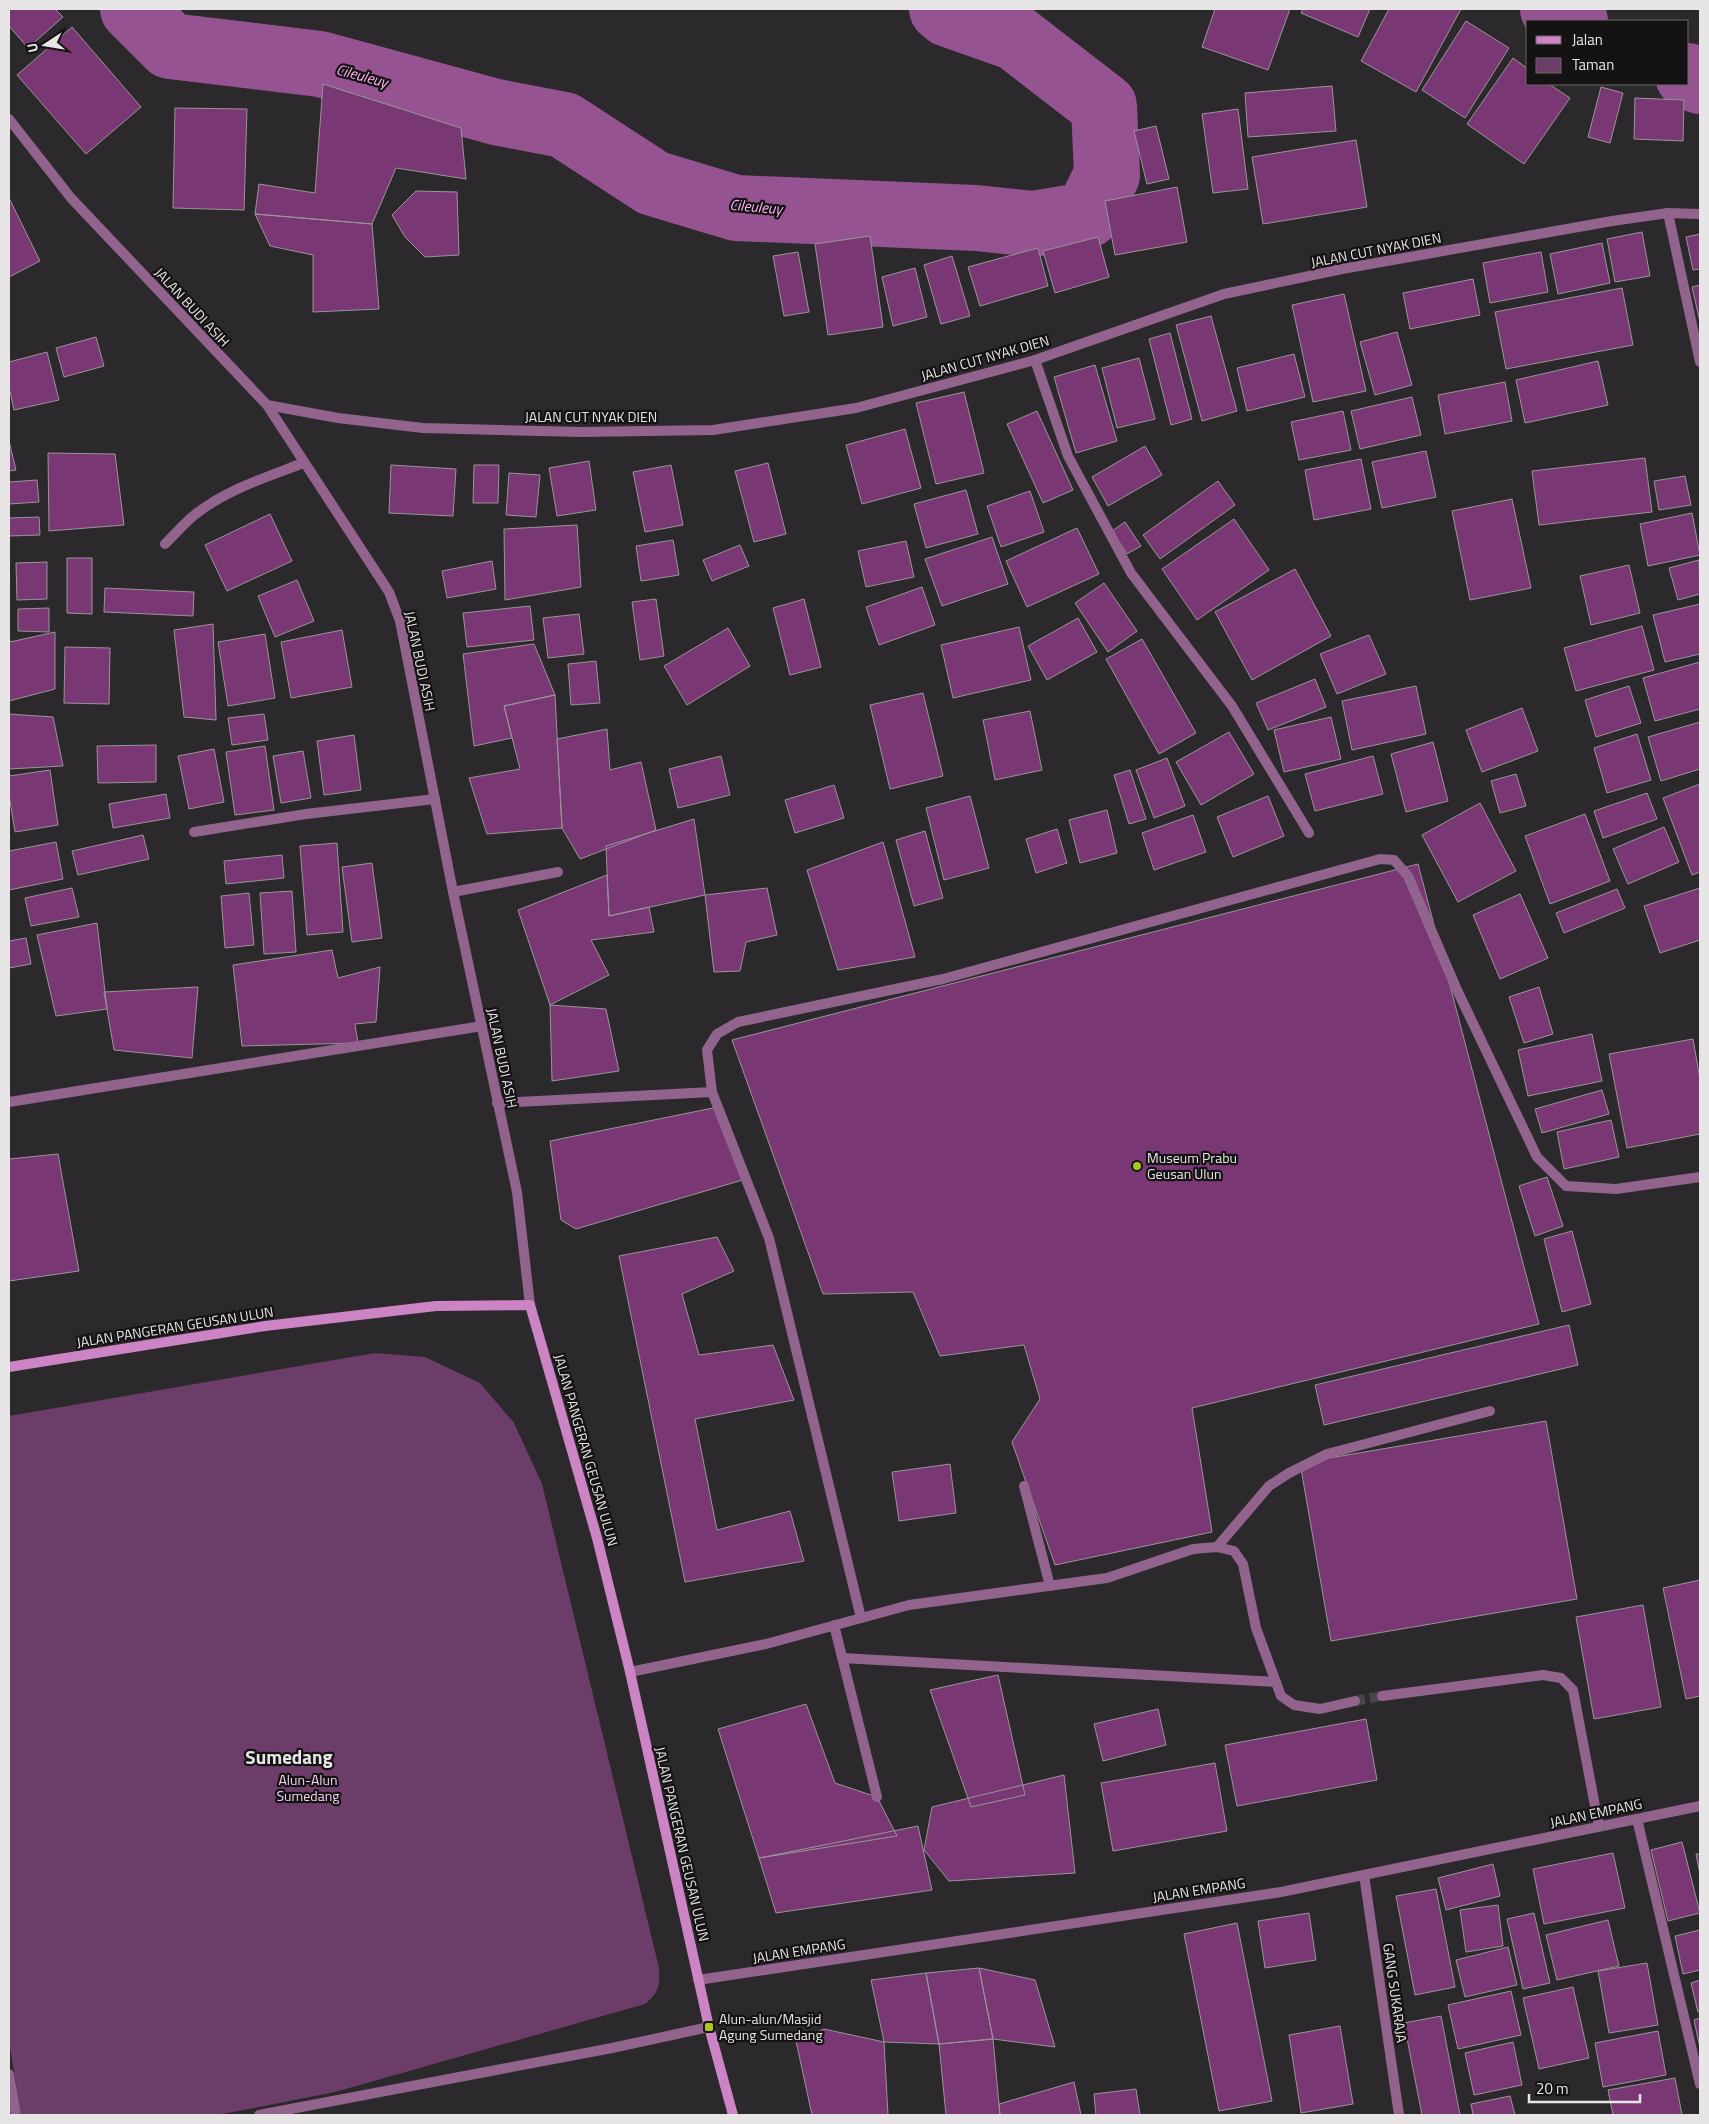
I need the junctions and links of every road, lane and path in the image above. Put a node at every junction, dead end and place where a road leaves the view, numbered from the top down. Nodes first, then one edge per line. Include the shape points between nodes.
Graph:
1 (9, 119) edge
2 (1668, 213) junction
3 (1700, 214) edge
4 (1035, 360) junction
5 (1700, 362) edge
6 (267, 405) junction
7 (303, 463) junction
8 (165, 544) dead end
9 (435, 799) junction
10 (194, 832) dead end
11 (1309, 833) dead end
12 (558, 872) dead end
13 (453, 892) junction
14 (482, 1026) junction
15 (712, 1092) junction
16 (9, 1102) edge
17 (498, 1103) junction
18 (1700, 1177) edge
19 (530, 1305) junction
20 (9, 1367) edge
21 (1490, 1411) dead end
22 (1024, 1486) dead end
23 (1217, 1547) junction
24 (1050, 1586) junction
25 (861, 1618) junction
26 (834, 1626) junction
27 (842, 1658) junction
28 (630, 1672) junction
29 (1276, 1682) junction
30 (1382, 1696) tunnel mouth
31 (1356, 1701) tunnel mouth
32 (877, 1797) dead end
33 (1700, 1806) edge
34 (1637, 1819) junction
35 (1598, 1827) junction
36 (1364, 1875) junction
37 (698, 1980) junction
38 (709, 2027) junction
39 (9, 2074) edge
40 (1700, 2084) edge
41 (16, 2115) edge
42 (259, 2115) edge
43 (733, 2115) edge
44 (1399, 2115) edge

1 - 6 street, JALAN BUDI ASIH via 71,198
2 - 3 street, JALAN CUT NYAK DIEN
2 - 4 street, JALAN CUT NYAK DIEN via 1342,269 1224,294
2 - 5 street
4 - 6 street, JALAN CUT NYAK DIEN via 856,408 713,430 582,432 423,428 338,418
4 - 11 street via 1068,456 1131,573 1232,706
6 - 7 street, JALAN BUDI ASIH
7 - 8 street via 234,490 210,504
7 - 9 street, JALAN BUDI ASIH via 389,592 400,621
9 - 10 street via 306,814
9 - 13 street, JALAN BUDI ASIH
12 - 13 street
13 - 14 street, JALAN BUDI ASIH
14 - 16 street
14 - 17 street, JALAN BUDI ASIH
15 - 17 street
15 - 18 street via 707,1050 717,1034 738,1022 943,979 1380,859 1394,860 1408,876 1457,990 1537,1157 1566,1186 1616,1189
15 - 25 street via 770,1238
17 - 19 street, JALAN BUDI ASIH via 517,1192
19 - 20 main road, JALAN PANGERAN GEUSAN ULUN via 436,1306 265,1326
19 - 28 main road, JALAN PANGERAN GEUSAN ULUN via 597,1538
21 - 23 street via 1327,1454 1312,1461 1269,1486
22 - 24 street
23 - 24 street via 1193,1549 1107,1578
23 - 29 street via 1234,1551 1243,1564 1256,1628
24 - 25 street via 908,1605
25 - 26 street
26 - 27 street
26 - 28 street via 766,1644
27 - 29 street
27 - 32 street
28 - 37 main road, JALAN PANGERAN GEUSAN ULUN
29 - 31 street via 1281,1696 1294,1706 1320,1709
30 - 35 street via 1543,1675 1561,1678 1573,1690
33 - 34 street, JALAN EMPANG
34 - 35 street, JALAN EMPANG
34 - 40 street
35 - 36 street, JALAN EMPANG
36 - 37 street, JALAN EMPANG via 1281,1892
36 - 44 street, GANG SUKARAJA
37 - 38 main road, JALAN PANGERAN GEUSAN ULUN
38 - 42 street
38 - 43 main road, JALAN PANGERAN GEUSAN ULUN
39 - 41 street

